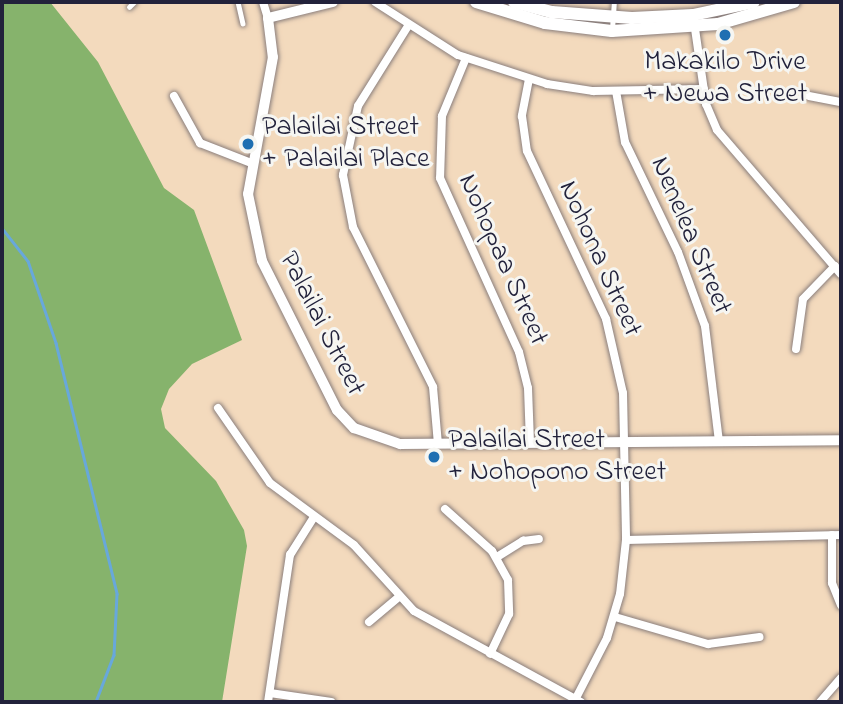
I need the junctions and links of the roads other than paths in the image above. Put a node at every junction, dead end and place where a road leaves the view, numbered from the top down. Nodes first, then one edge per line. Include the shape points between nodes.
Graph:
1 (134, 2) edge
2 (238, 2) edge
3 (263, 2) edge
4 (333, 2) edge
5 (375, 2) edge
6 (476, 2) edge
7 (514, 2) edge
8 (614, 2) edge
9 (754, 2) edge
10 (794, 2) edge
11 (129, 7) dead end
12 (268, 18) junction
13 (693, 21) junction
14 (243, 23) dead end
15 (612, 24) junction
16 (408, 26) junction
17 (467, 58) junction
18 (529, 79) junction
19 (704, 89) junction
20 (616, 91) junction
21 (174, 96) dead end
22 (808, 96) dead end
23 (841, 102) edge
24 (251, 163) junction
25 (835, 266) junction
26 (841, 274) edge
27 (796, 349) dead end
28 (218, 408) dead end
29 (841, 440) edge
30 (624, 442) junction
31 (719, 442) junction
32 (530, 443) junction
33 (438, 444) junction
34 (445, 509) dead end
35 (314, 517) junction
36 (836, 535) edge
37 (539, 539) dead end
38 (626, 540) junction
39 (497, 557) junction
40 (400, 596) junction
41 (841, 605) edge
42 (615, 617) junction
43 (369, 622) dead end
44 (760, 637) dead end
45 (491, 654) junction
46 (841, 678) edge
47 (269, 698) edge
48 (577, 701) edge
49 (331, 702) edge
50 (820, 702) edge

1 - 11 lane
2 - 14 lane
3 - 12 street, Palailai Street
4 - 12 street
5 - 16 street
6 - 15 main road via 545,23
7 - 15 main road
8 - 15 lane
9 - 13 main road
10 - 13 main road
12 - 24 street, Palailai Street via 273,57
13 - 15 main road
13 - 19 street
16 - 17 street
16 - 33 street via 358,106 343,175 353,228 433,387
17 - 18 street
17 - 32 street, Nohopaa Street via 442,116 440,178 519,352 528,388
18 - 20 street
18 - 30 street, Nohona Street via 522,116 527,151 606,319 620,368
19 - 20 street
19 - 25 street via 725,141
20 - 31 street, Nenelea Street via 625,142 678,252 705,326
21 - 24 street via 200,143
22 - 23 street
24 - 33 street, Palailai Street via 248,202 256,245 337,410 376,440
25 - 26 street
25 - 27 street via 803,299
28 - 35 street via 270,483
29 - 31 street, Palailai Street
30 - 31 street, Palailai Street
30 - 32 street, Palailai Street
30 - 38 street, Nohona Street
32 - 33 street, Palailai Street
34 - 39 street
35 - 40 street via 360,550
35 - 47 street via 290,555
36 - 38 street
36 - 41 street via 831,576
37 - 39 street via 523,541
38 - 42 street, Nohona Street
39 - 45 street via 510,606
40 - 43 street
40 - 45 street via 421,617
42 - 44 street via 708,644
42 - 48 street, Nohona Street
45 - 48 street
46 - 50 street
47 - 49 street

